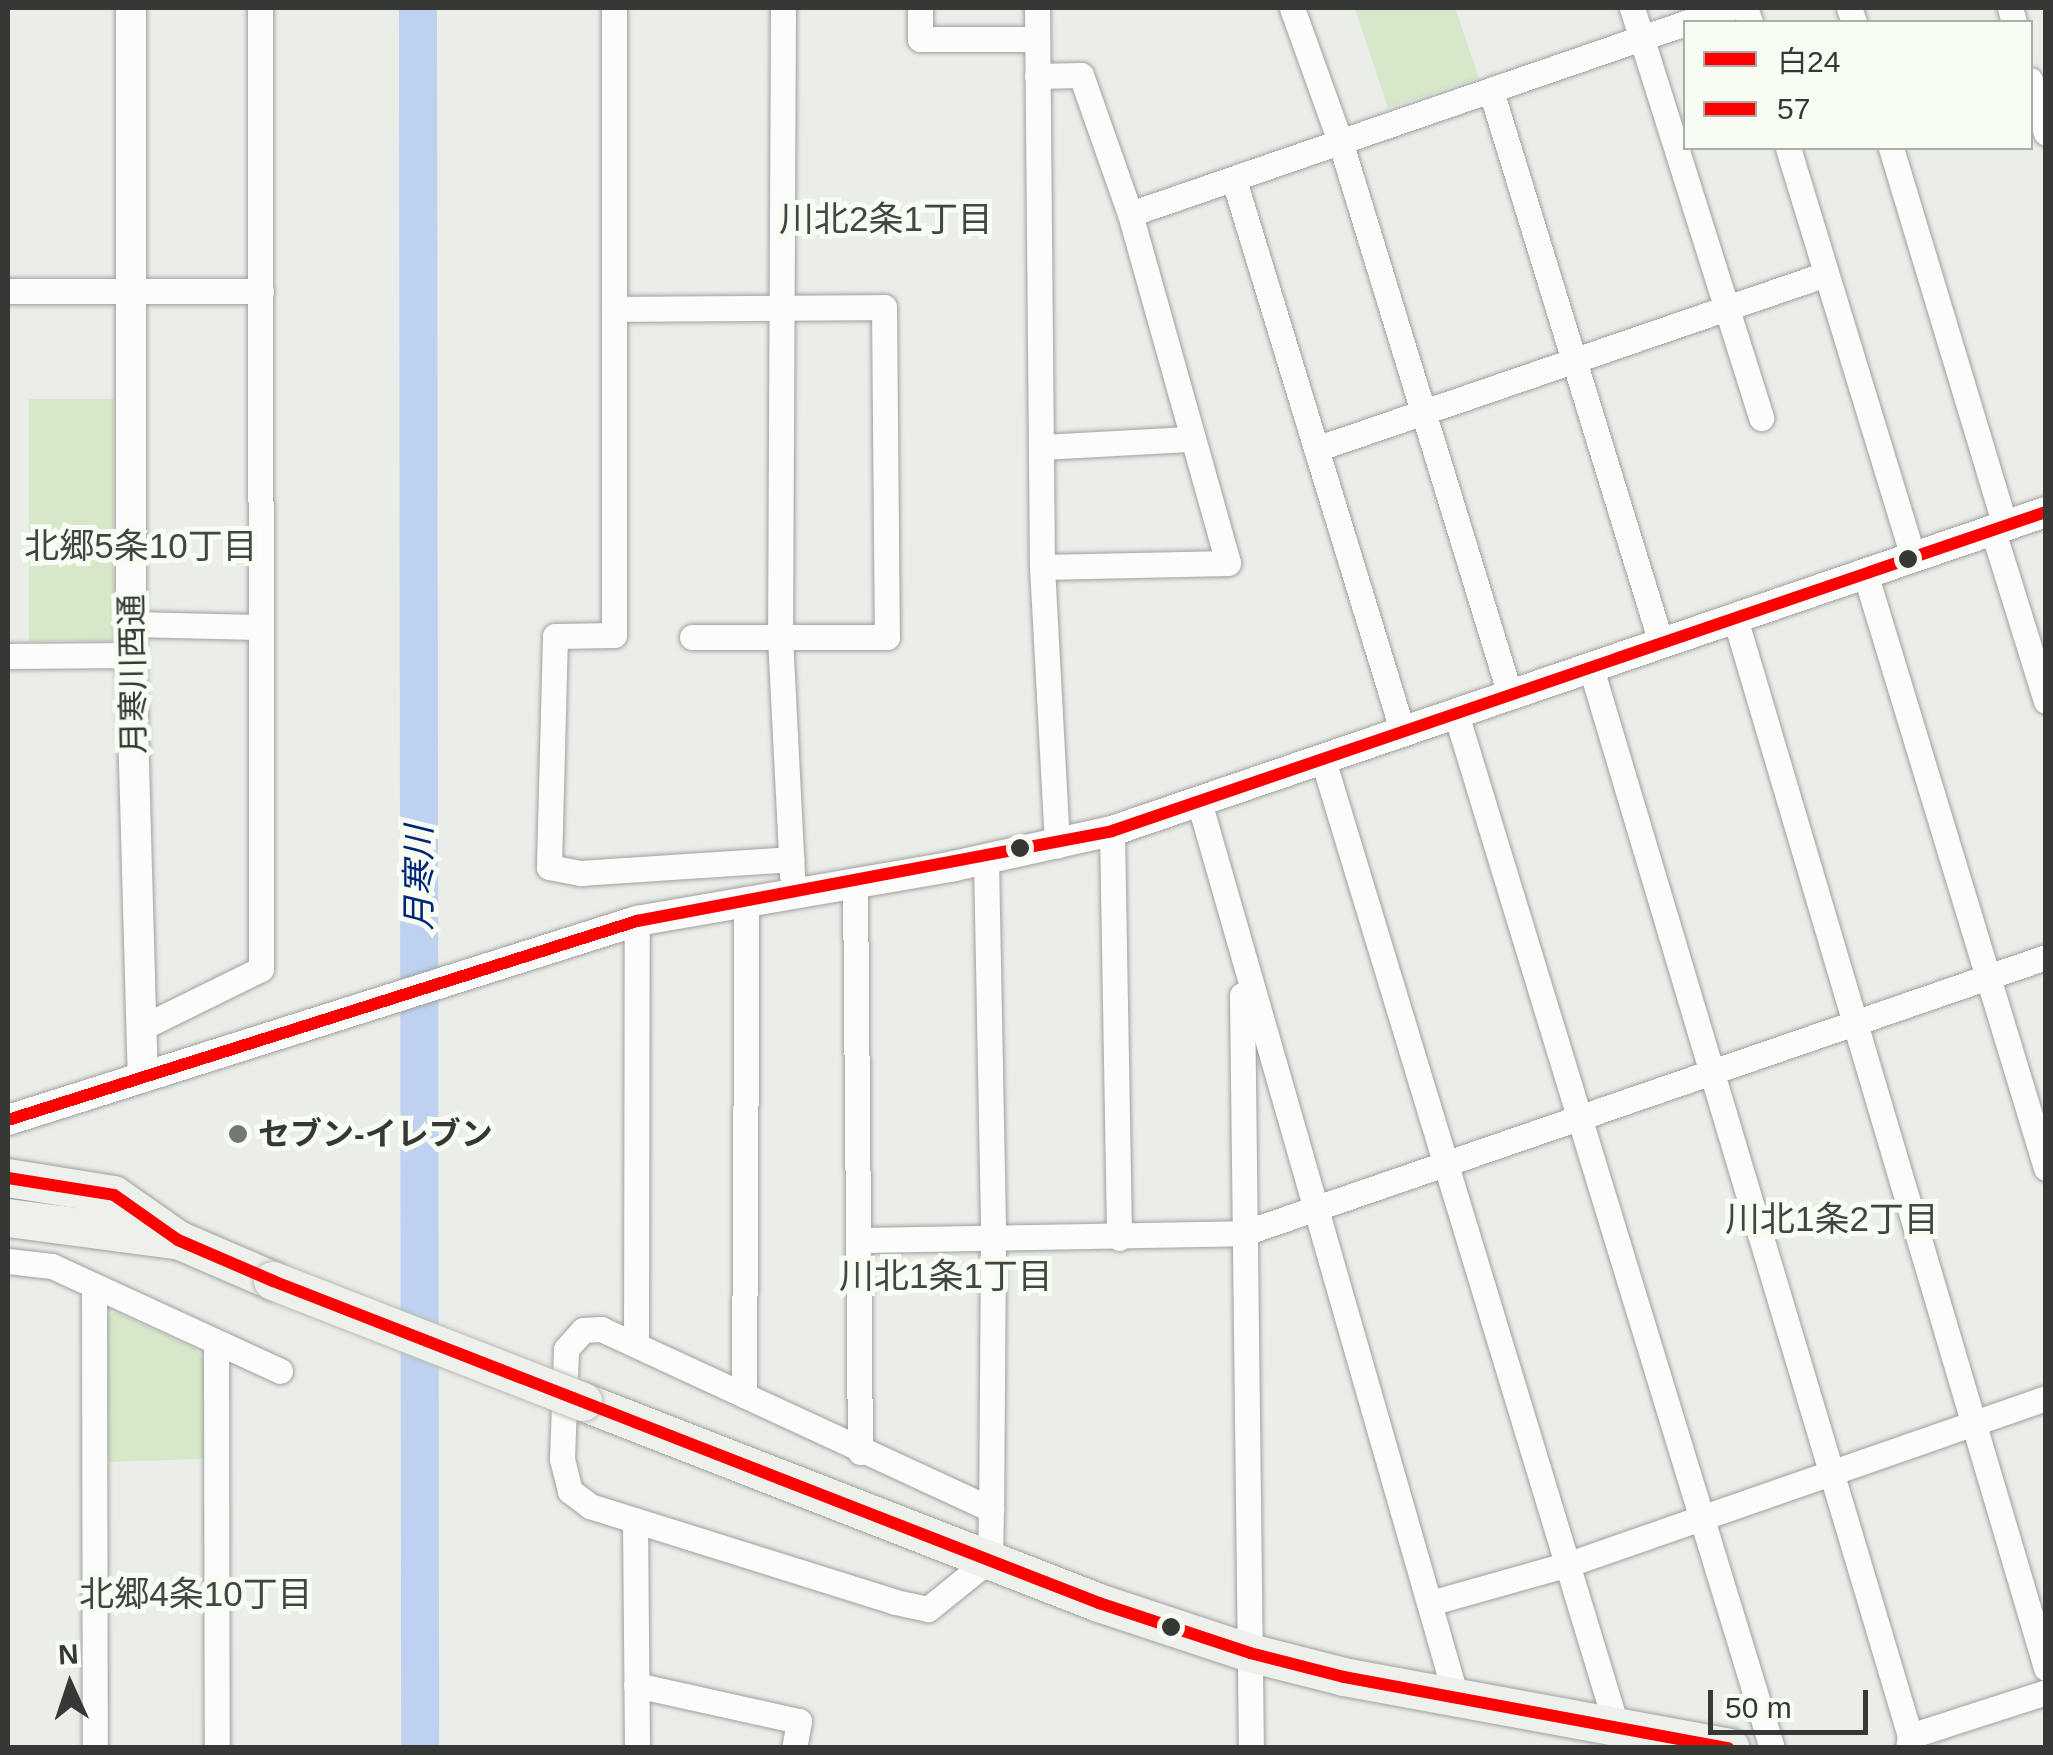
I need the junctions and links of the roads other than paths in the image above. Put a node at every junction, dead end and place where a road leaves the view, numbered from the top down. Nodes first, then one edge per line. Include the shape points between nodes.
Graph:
1 (131, 8) edge
2 (260, 8) edge
3 (614, 8) edge
4 (782, 8) edge
5 (920, 8) edge
6 (1036, 8) edge
7 (1292, 8) edge
8 (1632, 8) edge
9 (1729, 8) edge
10 (1691, 20) edge
11 (1683, 22) edge
12 (1640, 36) junction
13 (1037, 39) junction
14 (1037, 76) junction
15 (2033, 90) edge
16 (1491, 91) junction
17 (2046, 132) edge
18 (1340, 141) junction
19 (1789, 150) edge
20 (1893, 150) edge
21 (1234, 180) junction
22 (1130, 214) junction
23 (1826, 274) junction
24 (131, 291) junction
25 (261, 291) junction
26 (8, 292) edge
27 (782, 308) junction
28 (1726, 308) junction
29 (614, 309) junction
30 (1575, 364) junction
31 (1423, 413) junction
32 (1761, 418) dead end
33 (1190, 439) junction
34 (1041, 447) junction
35 (1316, 449) junction
36 (2046, 512) edge
37 (1999, 528) junction
38 (1912, 556) junction
39 (1042, 567) junction
40 (1865, 574) junction
41 (1735, 618) junction
42 (131, 624) junction
43 (258, 627) junction
44 (692, 637) dead end
45 (780, 637) junction
46 (1661, 643) junction
47 (8, 656) edge
48 (131, 656) junction
49 (1592, 668) junction
50 (1510, 695) junction
51 (2046, 701) edge
52 (1456, 714) junction
53 (1403, 733) junction
54 (1323, 760) junction
55 (1200, 805) junction
56 (1112, 831) junction
57 (1058, 846) junction
58 (792, 859) junction
59 (986, 860) junction
60 (855, 882) junction
61 (792, 891) junction
62 (747, 899) junction
63 (637, 921) junction
64 (2046, 957) edge
65 (1242, 965) junction
66 (1987, 976) junction
67 (1858, 1024) junction
68 (143, 1027) junction
69 (1716, 1073) junction
70 (144, 1077) junction
71 (8, 1120) edge
72 (1578, 1120) junction
73 (1448, 1167) junction
74 (2046, 1168) edge
75 (8, 1178) edge
76 (1318, 1213) junction
77 (8, 1218) edge
78 (1244, 1234) junction
79 (1119, 1238) junction
80 (178, 1240) junction
81 (861, 1240) junction
82 (993, 1240) junction
83 (8, 1261) edge
84 (94, 1288) junction
85 (636, 1342) junction
86 (216, 1343) junction
87 (280, 1371) dead end
88 (744, 1395) junction
89 (2046, 1398) edge
90 (1976, 1422) junction
91 (860, 1452) junction
92 (1836, 1471) junction
93 (991, 1509) junction
94 (1699, 1517) junction
95 (635, 1520) junction
96 (990, 1559) junction
97 (1569, 1564) junction
98 (1430, 1603) junction
99 (1250, 1653) junction
100 (2046, 1668) edge
101 (636, 1685) junction
102 (2046, 1692) edge
103 (1456, 1697) junction
104 (1620, 1737) edge
105 (1909, 1742) edge
106 (95, 1748) edge
107 (216, 1748) edge
108 (637, 1748) edge
109 (794, 1748) edge
110 (1251, 1748) edge
111 (1731, 1748) edge
112 (1772, 1748) edge

1 - 24 street, 月寒川西通
2 - 25 street
3 - 29 street
4 - 27 street
5 - 13 street via 920,39
6 - 13 street
7 - 18 street
8 - 12 street
9 - 10 street
11 - 12 street
12 - 16 street
12 - 28 street
13 - 14 street
14 - 22 street via 1081,75
14 - 34 street
15 - 17 street
16 - 18 street
16 - 30 street
18 - 21 street
18 - 31 street
19 - 23 street
20 - 37 street
21 - 22 street
21 - 35 street
22 - 33 street
23 - 28 street
23 - 38 street
24 - 25 street
24 - 26 street
24 - 42 street, 月寒川西通
25 - 43 street
27 - 29 street
27 - 45 street
27 - 45 street via 884,307 886,637
28 - 30 street
28 - 32 street
29 - 58 street via 614,635 555,636 549,867 581,874
30 - 31 street
30 - 46 street
31 - 35 street
31 - 50 street
33 - 34 street
33 - 39 street via 1228,563
34 - 39 street
35 - 53 street
36 - 37 street
37 - 38 street
37 - 51 street
38 - 40 street
39 - 57 street
40 - 41 street
40 - 66 street
41 - 46 street
41 - 67 street
42 - 43 street
42 - 48 street, 月寒川西通
43 - 68 street via 260,969
44 - 45 street
45 - 58 street
46 - 49 street
47 - 48 street
48 - 68 street, 月寒川西通
49 - 50 street
49 - 69 street
50 - 52 street
52 - 53 street
52 - 72 street
53 - 54 street
54 - 55 street
54 - 73 street
55 - 56 street
55 - 65 street
56 - 57 street
56 - 79 street
57 - 59 street
58 - 61 street
59 - 60 street
59 - 82 street
60 - 61 street
60 - 81 street
61 - 62 street
62 - 63 street
62 - 88 street
63 - 70 street
63 - 85 street
64 - 66 street
65 - 76 street
65 - 78 street
66 - 67 street
66 - 74 street
67 - 69 street
67 - 90 street
68 - 70 street, 月寒川西通
69 - 72 street
69 - 92 street
70 - 71 street
72 - 73 street
72 - 94 street
73 - 76 street
73 - 97 street
75 - 80 main road via 114,1196
76 - 78 street
76 - 98 street
77 - 80 main road
78 - 79 street
78 - 99 street
79 - 82 street
80 - 96 main road, bridge
81 - 82 street
81 - 91 street
82 - 93 street
83 - 84 street via 52,1266
84 - 86 street
84 - 106 street
85 - 88 street
85 - 95 street via 601,1330 572,1338 566,1349 562,1459 570,1491 590,1506
86 - 87 street
86 - 107 street
88 - 91 street
89 - 90 street
90 - 92 street
90 - 100 street
91 - 93 street
92 - 94 street
92 - 105 street
93 - 96 street
94 - 97 street
94 - 112 street
95 - 96 street via 928,1609
95 - 101 street
96 - 99 main road
97 - 98 street
97 - 104 street
98 - 103 street
99 - 103 main road
99 - 110 street
101 - 108 street
101 - 109 street via 798,1720
102 - 105 street
103 - 104 main road
104 - 111 main road

